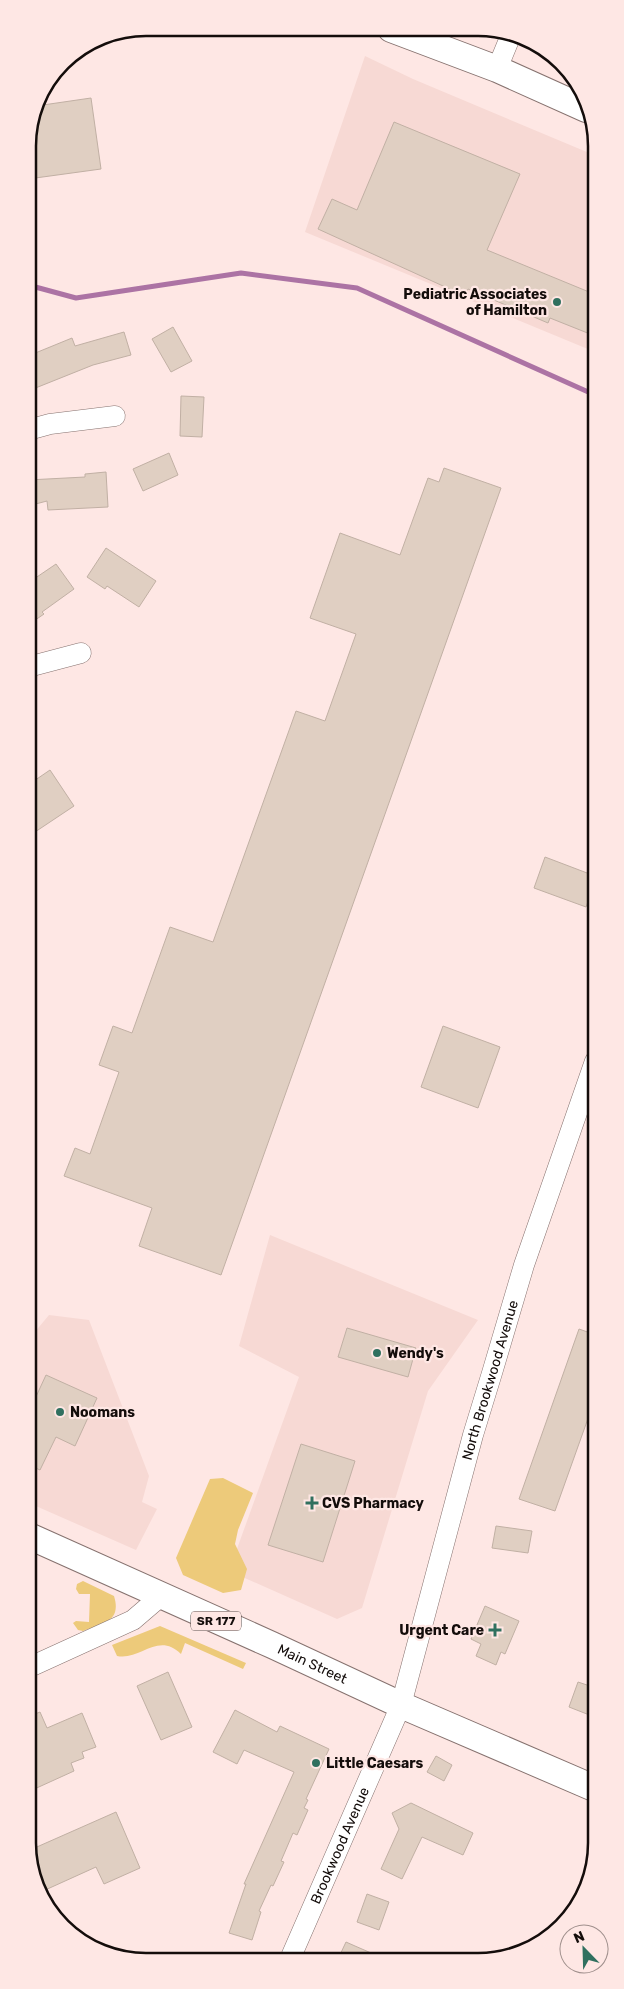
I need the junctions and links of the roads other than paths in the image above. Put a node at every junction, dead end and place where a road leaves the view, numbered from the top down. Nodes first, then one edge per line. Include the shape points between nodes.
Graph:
1 (410, 36) edge
2 (509, 41) edge
3 (497, 69) junction
4 (579, 105) edge
5 (115, 416) dead end
6 (36, 428) edge
7 (81, 653) dead end
8 (36, 665) edge
9 (588, 1081) edge
10 (36, 1539) edge
11 (161, 1596) junction
12 (36, 1664) edge
13 (401, 1705) junction
14 (588, 1786) edge
15 (293, 1953) edge

1 - 3 main road
2 - 3 street
3 - 4 main road
5 - 6 street
7 - 8 street
9 - 13 street, North Brookwood Avenue via 524,1265 473,1434
10 - 11 main road, Main Street / SR 177
11 - 12 street via 133,1620
11 - 13 main road, Main Street / SR 177
13 - 14 main road, Main Street / SR 177
13 - 15 street, Brookwood Avenue

